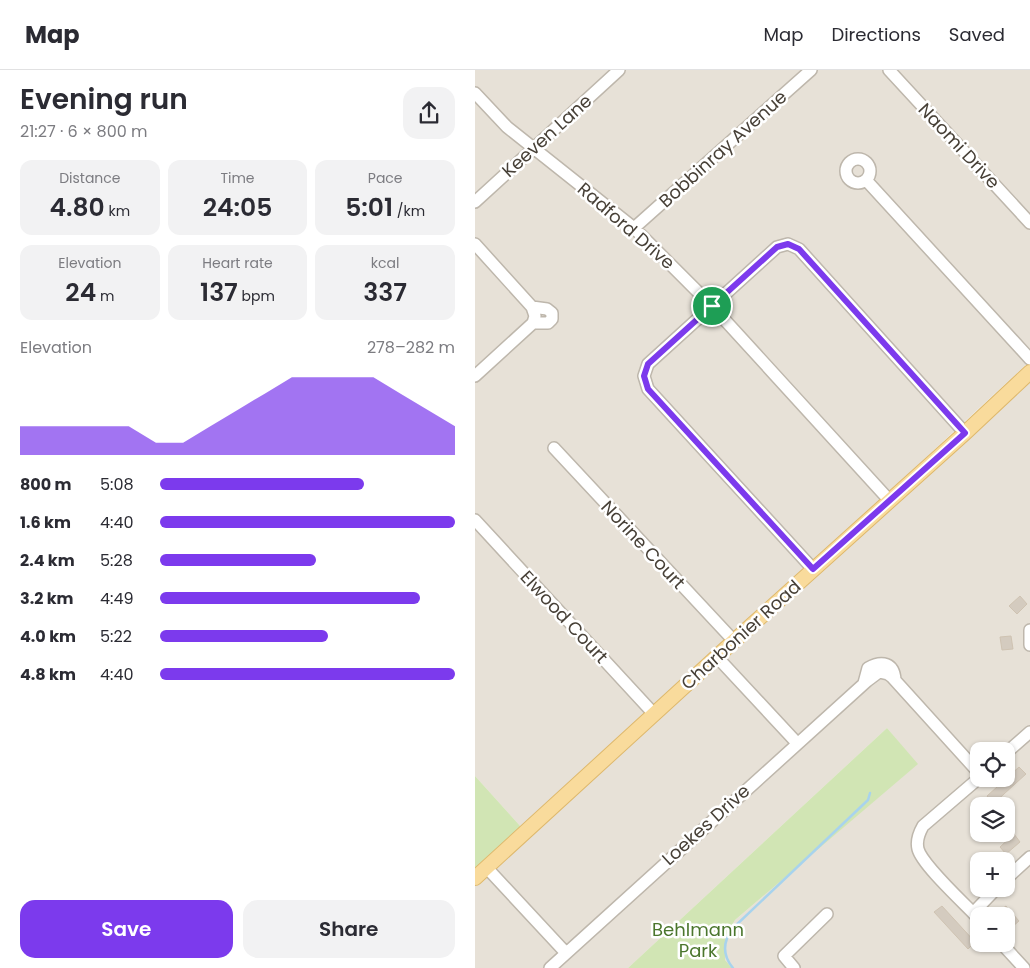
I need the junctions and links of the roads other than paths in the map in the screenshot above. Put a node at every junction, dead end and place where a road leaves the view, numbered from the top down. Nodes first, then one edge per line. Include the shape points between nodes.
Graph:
1 (619, 70) edge
2 (811, 70) edge
3 (889, 70) edge
4 (475, 93) edge
5 (533, 148) junction
6 (866, 180) dead end
7 (475, 202) edge
8 (1030, 223) edge
9 (634, 228) junction
10 (475, 244) edge
11 (712, 306) junction
12 (1030, 359) edge
13 (1030, 372) edge
14 (475, 376) edge
15 (965, 433) junction
16 (554, 448) dead end
17 (889, 501) junction
18 (475, 520) edge
19 (813, 569) junction
20 (733, 641) junction
21 (717, 657) junction
22 (654, 714) junction
23 (1030, 732) edge
24 (797, 743) junction
25 (1015, 745) edge
26 (970, 762) edge
27 (970, 786) edge
28 (1030, 857) edge
29 (487, 868) junction
30 (1015, 871) edge
31 (475, 878) edge
32 (970, 910) edge
33 (827, 914) dead end
34 (1009, 952) edge
35 (566, 953) junction
36 (550, 968) edge
37 (794, 968) edge
38 (1024, 968) edge

1 - 5 street, Keeven Lane
2 - 9 street, Bobbinray Avenue
3 - 8 street, Naomi Drive
4 - 5 street, Radford Drive via 507,127
5 - 7 street, Keeven Lane
5 - 9 street, Radford Drive
6 - 12 street
9 - 11 street, Radford Drive
10 - 14 street via 534,315
11 - 15 street via 777,247 788,244 799,249
11 - 17 street, Radford Drive
11 - 19 street via 648,364 644,376 648,389
13 - 15 main road, Charbonier Road
15 - 17 main road, Charbonier Road
16 - 20 street, Norine Court
17 - 19 main road, Charbonier Road
18 - 22 street, Elwood Court
19 - 20 main road, Charbonier Road
20 - 21 main road, Charbonier Road
21 - 22 main road, Charbonier Road
21 - 24 street
22 - 29 main road, Charbonier Road
23 - 25 street
24 - 26 street, Loekes Drive via 879,672 888,674
24 - 35 street, Loekes Drive
27 - 32 street via 923,826 917,846 923,860
28 - 30 street
29 - 31 main road, Charbonier Road
29 - 35 street
33 - 37 street via 784,956
34 - 38 street
35 - 36 street, Loekes Drive

